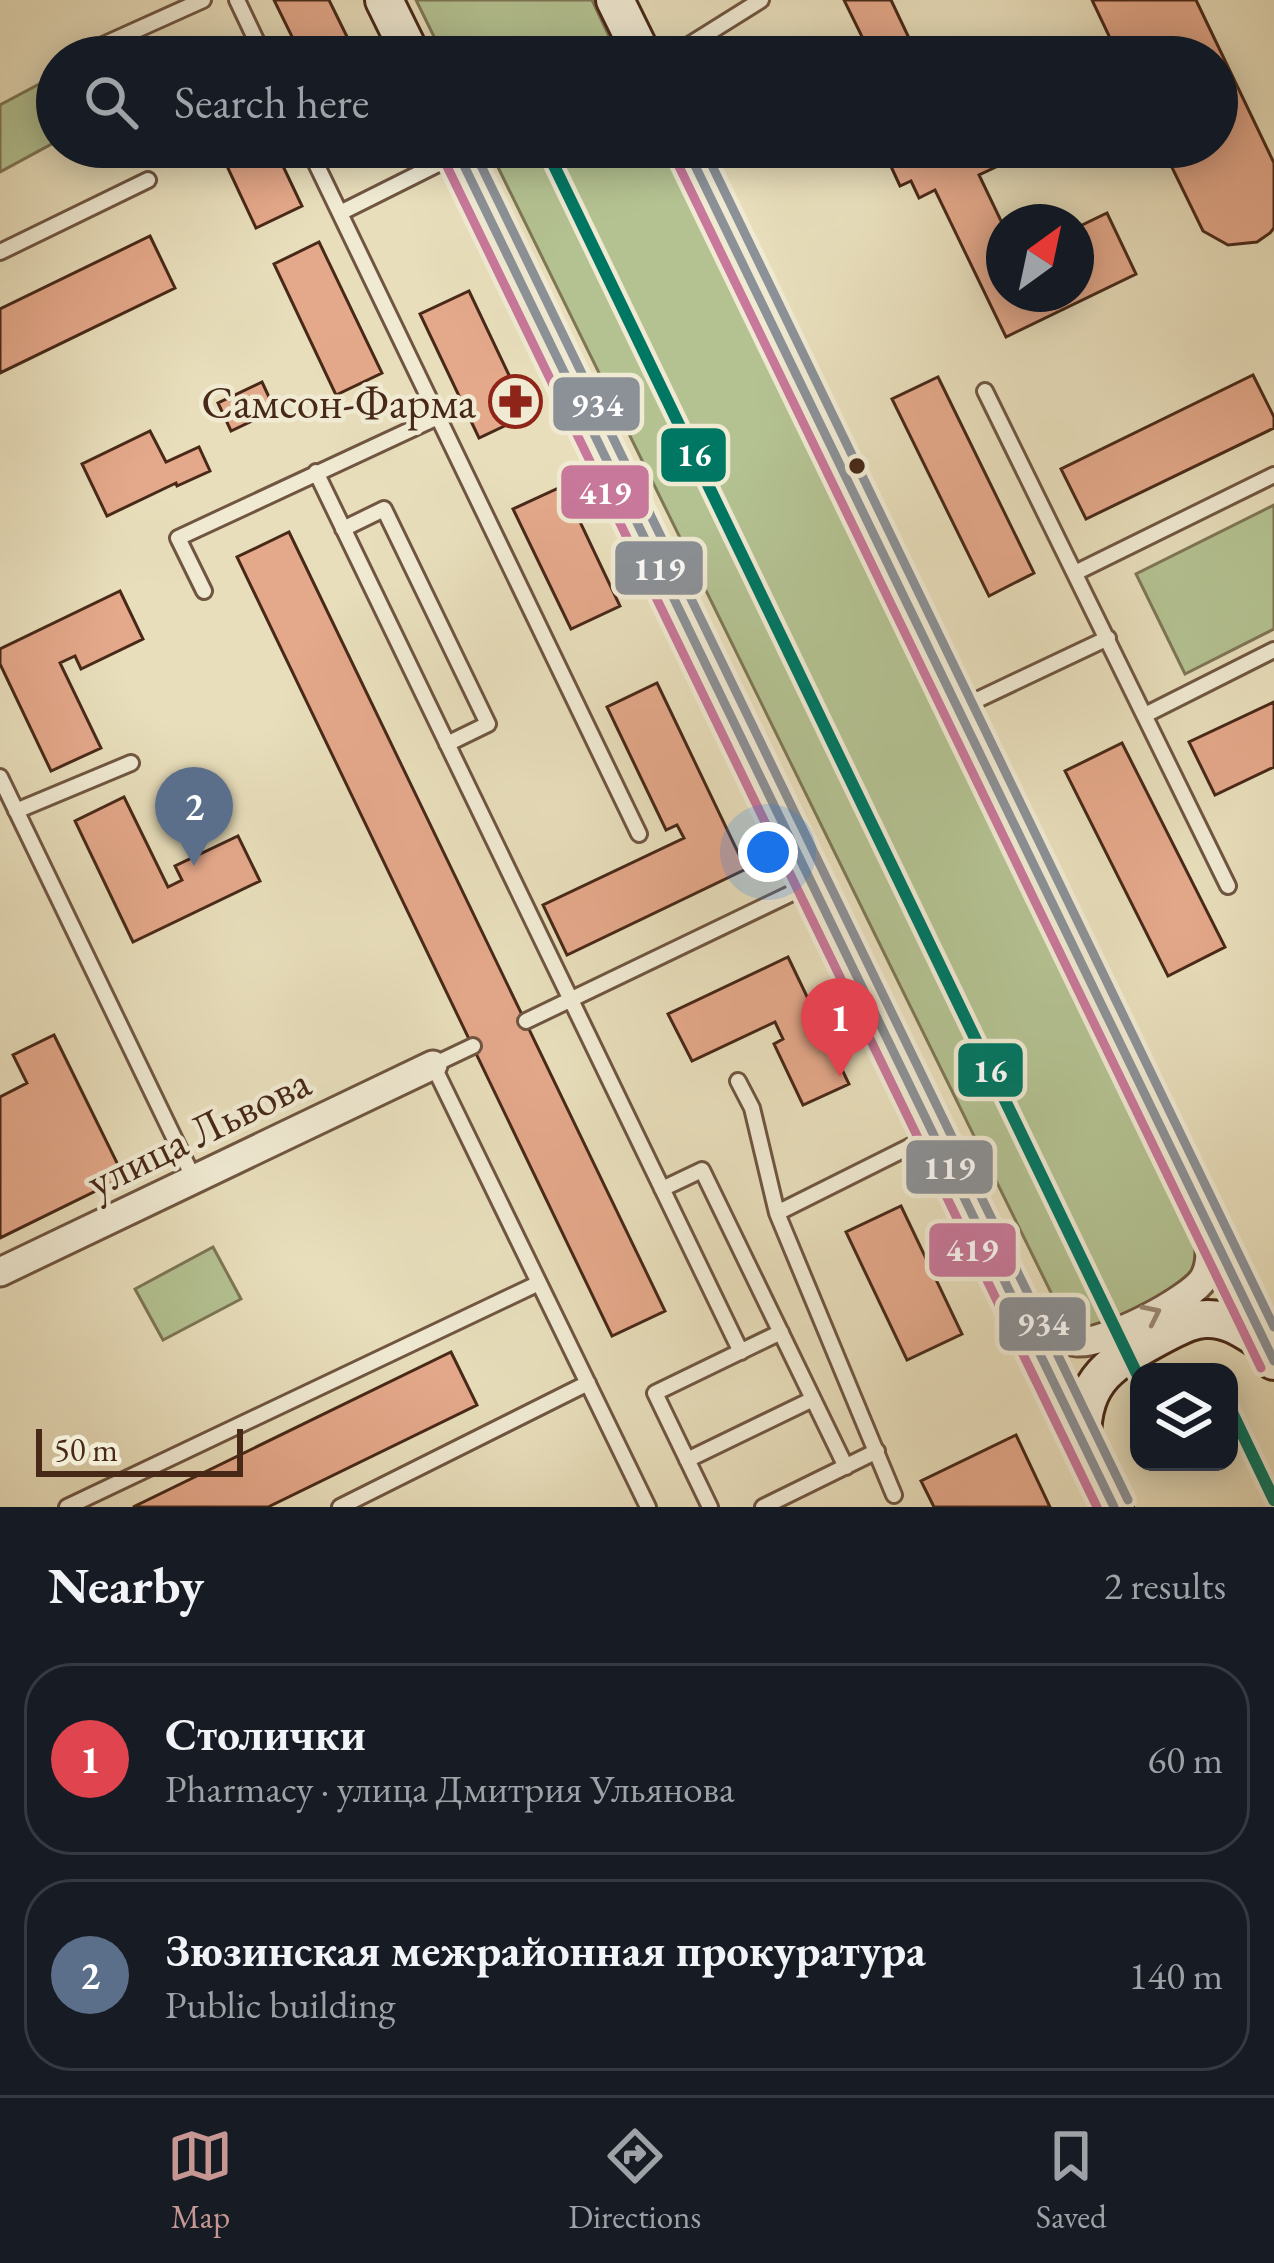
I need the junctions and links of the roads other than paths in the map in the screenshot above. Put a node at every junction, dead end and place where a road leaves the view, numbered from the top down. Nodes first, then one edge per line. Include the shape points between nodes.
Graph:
1 (203, 0) edge
2 (237, 0) edge
3 (384, 0) edge
4 (615, 0) edge
5 (761, 0) edge
6 (124, 36) edge
7 (254, 36) edge
8 (402, 36) edge
9 (633, 36) edge
10 (704, 36) edge
11 (318, 168) edge
12 (424, 168) edge
13 (466, 168) edge
14 (696, 168) edge
15 (148, 180) dead end
16 (340, 214) junction
17 (0, 252) edge
18 (985, 391) dead end
19 (438, 417) junction
20 (316, 472) junction
21 (1274, 475) edge
22 (343, 529) junction
23 (1076, 574) junction
24 (204, 592) dead end
25 (1108, 638) junction
26 (1274, 650) edge
27 (958, 709) junction
28 (1145, 715) junction
29 (447, 744) junction
30 (131, 763) dead end
31 (0, 777) edge
32 (16, 811) junction
33 (639, 834) dead end
34 (811, 884) junction
35 (1228, 886) dead end
36 (571, 1000) junction
37 (526, 1021) dead end
38 (473, 1046) dead end
39 (433, 1065) junction
40 (738, 1081) dead end
41 (935, 1134) junction
42 (194, 1179) junction
43 (662, 1189) junction
44 (777, 1213) junction
45 (1209, 1232) junction
46 (0, 1272) edge
47 (539, 1283) junction
48 (1014, 1298) junction
49 (781, 1333) junction
50 (740, 1352) junction
51 (1270, 1353) edge
52 (588, 1383) junction
53 (813, 1400) junction
54 (1082, 1440) junction
55 (877, 1451) junction
56 (687, 1460) junction
57 (846, 1467) junction
58 (894, 1495) dead end
59 (67, 1507) edge
60 (340, 1507) edge
61 (648, 1507) edge
62 (710, 1507) edge
63 (763, 1507) edge
64 (1114, 1507) edge

1 - 6 lane
2 - 7 lane
3 - 8 main road
4 - 9 main road
5 - 10 lane
11 - 16 lane
12 - 16 lane
13 - 34 main road
14 - 27 main road
15 - 17 lane
16 - 19 lane
18 - 23 lane
19 - 20 lane
19 - 33 lane
20 - 22 lane
20 - 24 lane via 178,538
21 - 23 lane
22 - 29 lane
22 - 29 lane via 384,509 405,552 488,724
23 - 25 lane
25 - 27 lane
25 - 28 lane
26 - 28 lane
27 - 45 main road
28 - 35 lane
29 - 36 lane
30 - 32 lane
31 - 32 lane
32 - 42 lane
34 - 36 lane
34 - 41 main road
36 - 37 lane
36 - 43 lane
38 - 39 lane
39 - 42 street, улица Львова
39 - 47 lane
40 - 44 lane
41 - 44 lane
41 - 48 main road
42 - 46 street, улица Львова
43 - 49 lane via 702,1170
43 - 50 lane
44 - 55 lane
48 -> 45 street via 1047,1329 1077,1342 1103,1338 1195,1291 1207,1274
45 - 51 main road
47 - 52 lane
47 - 59 lane
48 - 54 main road
49 - 50 lane
49 - 53 lane
50 - 56 lane via 655,1393
51 - 54 main road via 1223,1320 1188,1322 1099,1378
52 - 60 lane
52 - 61 lane
53 - 56 lane
53 - 57 lane
54 - 64 main road
55 - 57 lane
55 - 58 lane
56 - 62 lane
57 - 63 lane

